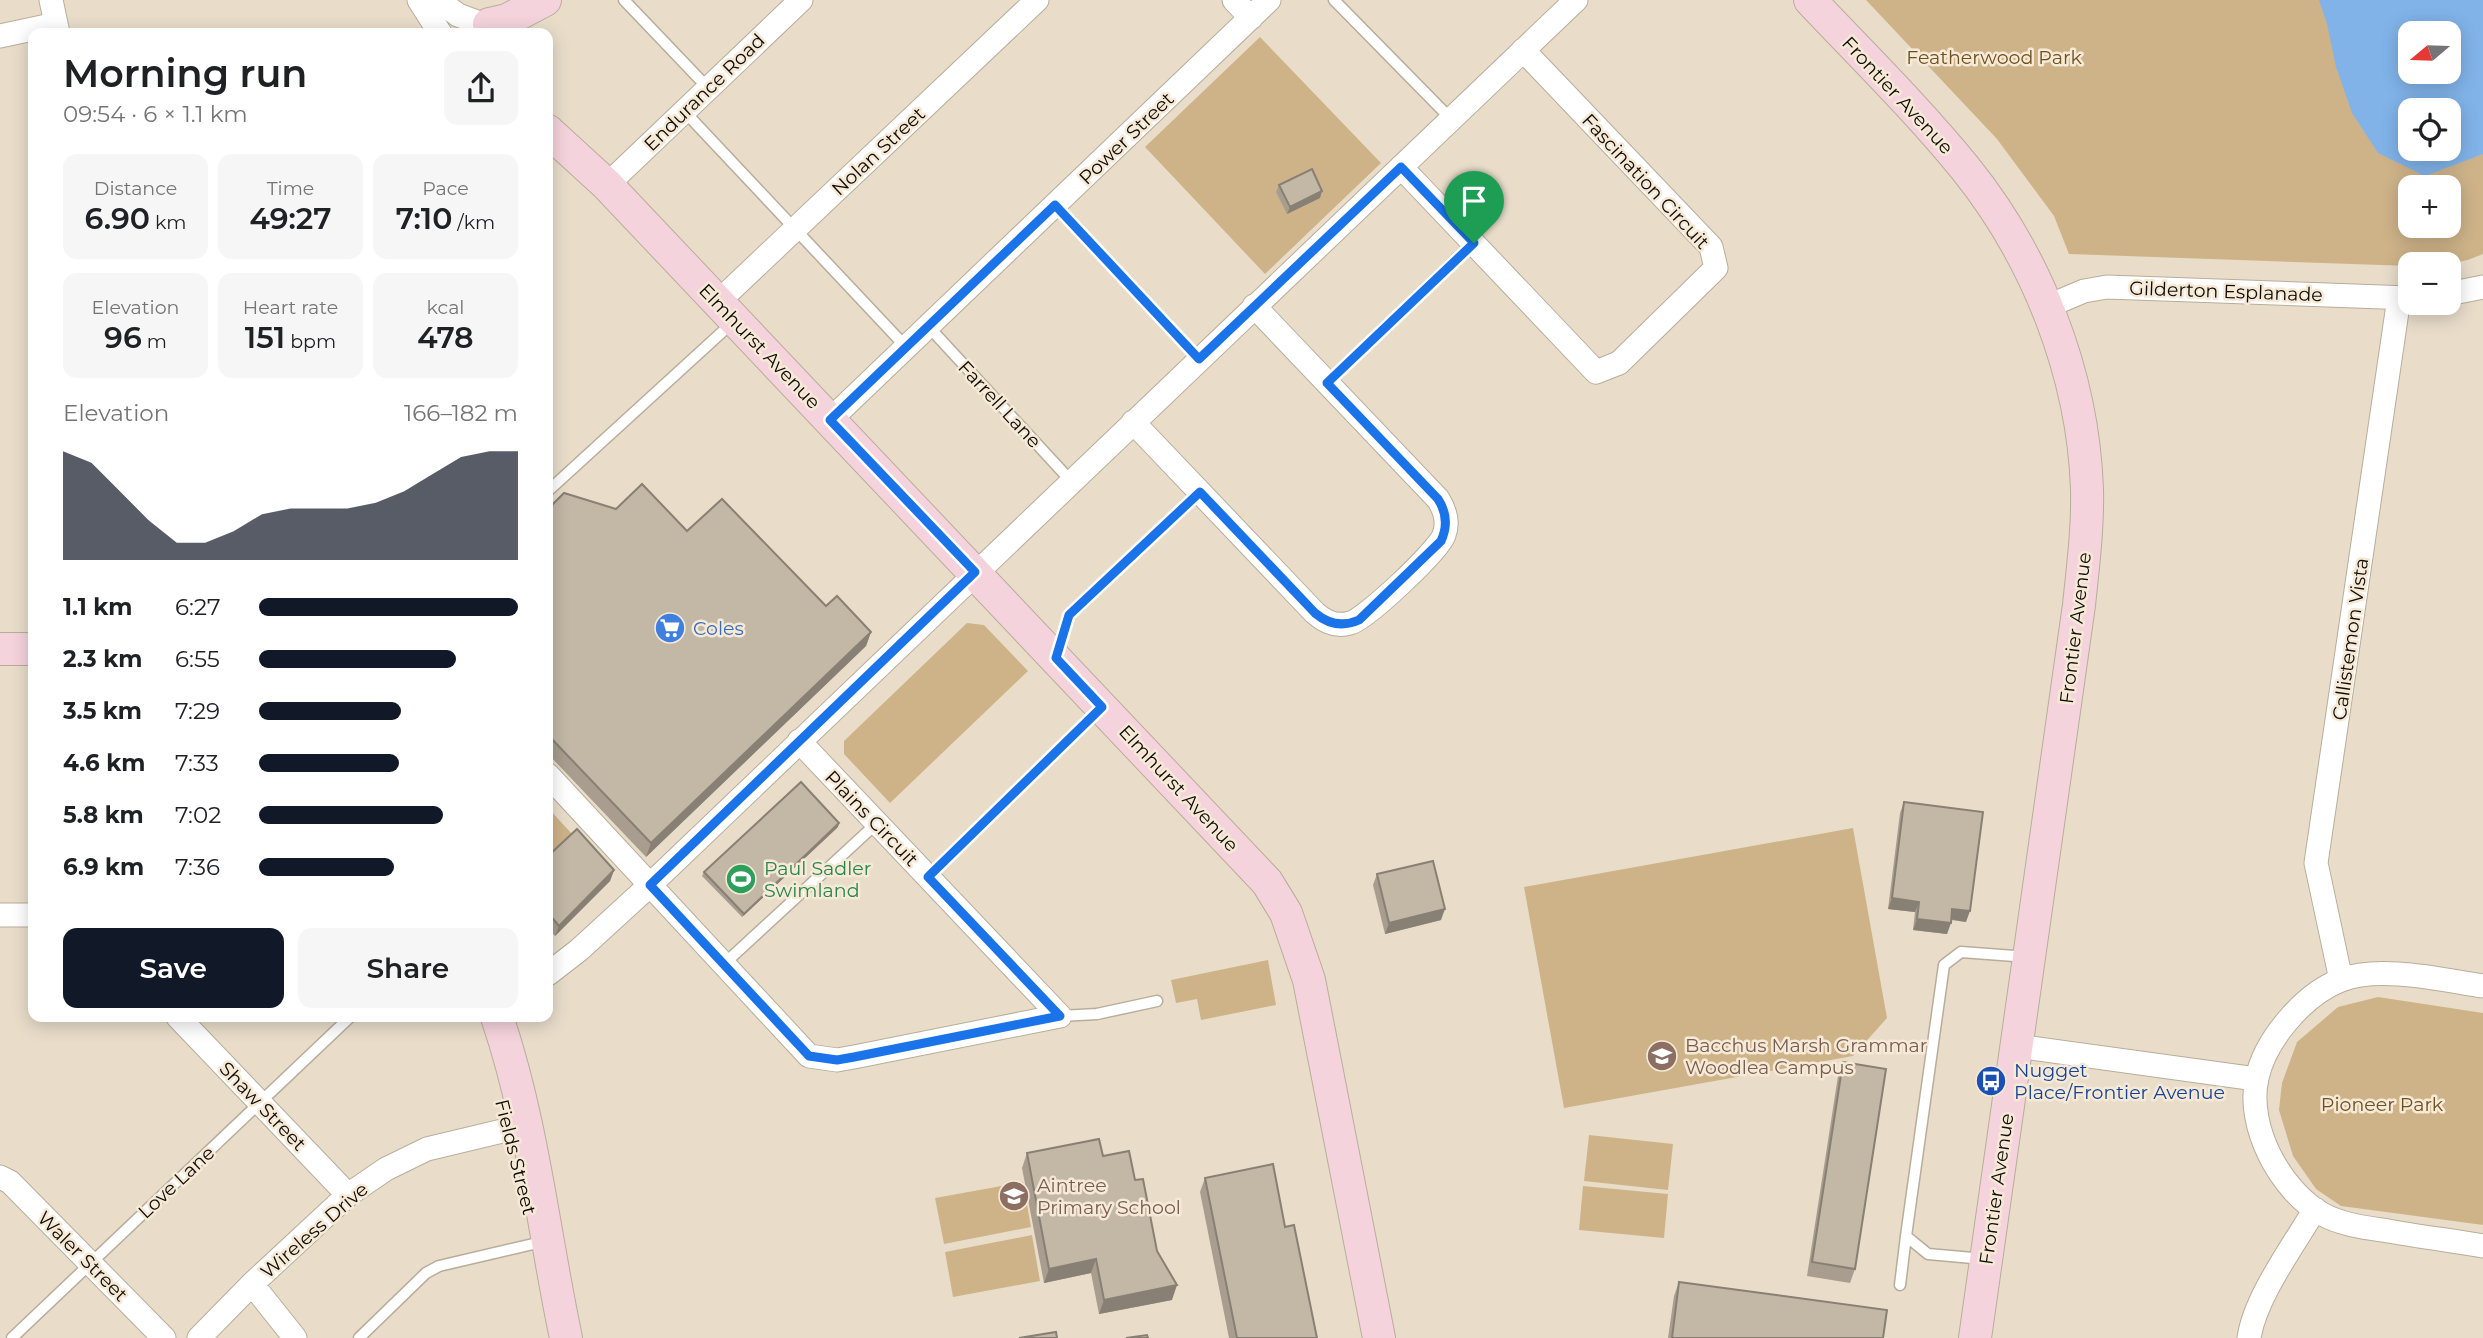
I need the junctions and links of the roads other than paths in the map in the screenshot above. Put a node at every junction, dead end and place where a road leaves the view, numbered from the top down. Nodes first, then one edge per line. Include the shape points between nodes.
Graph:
1 (51, 0) edge
2 (419, 0) edge
3 (438, 0) edge
4 (545, 0) edge
5 (559, 0) edge
6 (624, 0) edge
7 (801, 0) edge
8 (1037, 0) edge
9 (1234, 0) edge
10 (1269, 0) edge
11 (1334, 0) edge
12 (1576, 0) edge
13 (1811, 0) edge
14 (1251, 18) junction
15 (57, 28) edge
16 (437, 28) edge
17 (486, 28) edge
18 (490, 28) edge
19 (538, 28) edge
20 (28, 33) edge
21 (0, 36) edge
22 (1523, 50) junction
23 (708, 88) junction
24 (684, 111) junction
25 (553, 113) edge
26 (1451, 119) junction
27 (553, 136) edge
28 (1401, 167) junction
29 (599, 177) junction
30 (1055, 205) junction
31 (796, 228) junction
32 (1474, 243) junction
33 (2483, 286) edge
34 (2461, 291) edge
35 (2398, 298) edge
36 (1254, 306) junction
37 (2046, 307) junction
38 (726, 311) junction
39 (2402, 315) edge
40 (928, 326) junction
41 (906, 347) junction
42 (1199, 359) junction
43 (1327, 383) junction
44 (830, 420) junction
45 (1133, 422) junction
46 (1071, 481) junction
47 (553, 486) edge
48 (1200, 492) junction
49 (975, 572) junction
50 (0, 649) edge
51 (28, 649) edge
52 (1056, 658) junction
53 (1102, 707) junction
54 (799, 741) junction
55 (553, 780) edge
56 (877, 823) junction
57 (928, 877) junction
58 (650, 885) junction
59 (0, 915) edge
60 (28, 915) edge
61 (2030, 957) junction
62 (724, 964) junction
63 (553, 970) edge
64 (2341, 980) junction
65 (2483, 986) edge
66 (1157, 1000) dead end
67 (1060, 1016) junction
68 (183, 1022) edge
69 (345, 1022) edge
70 (476, 1022) edge
71 (499, 1022) edge
72 (2017, 1046) junction
73 (2256, 1079) junction
74 (261, 1103) junction
75 (518, 1127) junction
76 (0, 1177) edge
77 (348, 1195) junction
78 (2315, 1209) junction
79 (1906, 1236) junction
80 (544, 1242) junction
81 (2483, 1246) edge
82 (1987, 1259) junction
83 (91, 1262) junction
84 (252, 1284) junction
85 (1900, 1285) dead end
86 (12, 1338) edge
87 (164, 1338) edge
88 (199, 1338) edge
89 (295, 1338) edge
90 (359, 1338) edge
91 (565, 1338) edge
92 (1379, 1338) edge
93 (1975, 1338) edge
94 (2249, 1338) edge

1 - 15 street
2 - 16 street
3 - 17 street
4 - 18 street
5 - 19 street
6 - 23 lane
7 - 23 street, Endurance Road
8 - 31 street, Nolan Street
9 - 14 street
10 - 14 street, Power Street
11 - 26 lane
12 - 22 street
13 - 37 street, Frontier Avenue via 1965,168 2019,248
14 - 30 street, Power Street
20 - 21 street
22 - 26 street
22 - 32 street, Fascination Circuit via 1711,247 1716,268 1619,363 1596,372
23 - 24 street, Endurance Road
24 - 29 street, Endurance Road
24 - 31 lane
25 - 29 street, Elmhurst Avenue
26 - 28 street
27 - 29 street, Elmhurst Avenue
28 - 32 street, Fascination Circuit
28 - 36 street
29 - 38 street, Elmhurst Avenue
30 - 40 street, Power Street
30 - 42 lane
31 - 38 street, Nolan Street
31 - 41 lane
32 - 43 lane
33 - 34 street
35 - 37 street, Gilderton Esplanade via 2107,287
36 - 42 street
36 - 43 street
37 - 61 street, Frontier Avenue via 2077,408 2085,452 2087,521
38 - 44 street, Elmhurst Avenue
38 - 47 lane
39 - 64 street, Callistemon Vista via 2316,863
40 - 41 street, Power Street
40 - 46 lane, Farrell Lane
41 - 44 street, Power Street
42 - 45 street
43 - 48 street via 1438,499 1446,515 1445,533 1436,548 1366,614 1342,625 1321,618
44 - 49 street, Elmhurst Avenue
45 - 46 street
45 - 48 street
46 - 49 street
48 - 52 lane via 1069,615
49 - 52 street, Elmhurst Avenue
49 - 54 street
50 - 51 street
52 - 53 street, Elmhurst Avenue
53 - 57 lane
53 - 92 street, Elmhurst Avenue via 1268,882 1286,913 1309,980
54 - 56 street, Plains Circuit
54 - 58 street
55 - 58 street
56 - 57 street, Plains Circuit
56 - 62 lane
57 - 67 street, Plains Circuit
58 - 62 street
58 - 63 street
59 - 60 street
61 - 72 street, Frontier Avenue
61 - 79 lane via 1961,952 1944,965
62 - 67 street via 809,1056 837,1060
64 - 65 street via 2395,974
64 - 73 street via 2298,1007 2266,1053
66 - 67 lane via 1097,1014
68 - 74 street, Shaw Street
69 - 74 lane, Love Lane
70 - 75 street, Fields Street
71 - 75 street, Fields Street via 518,1083
72 - 73 street
72 - 82 street, Frontier Avenue
73 - 78 street via 2256,1111 2275,1168
74 - 77 street, Shaw Street
74 - 83 lane, Love Lane
75 - 77 street, Wireless Drive via 427,1149
75 - 80 street, Fields Street
76 - 83 street, Waler Street
77 - 84 street, Wireless Drive
78 - 81 street via 2346,1224
78 - 94 street via 2261,1300
79 - 82 lane via 1928,1254
79 - 85 lane
80 - 90 lane via 439,1266
80 - 91 street, Fields Street
82 - 93 street, Frontier Avenue
83 - 86 lane, Love Lane
83 - 87 street, Waler Street
84 - 88 street, Wireless Drive
84 - 89 street

